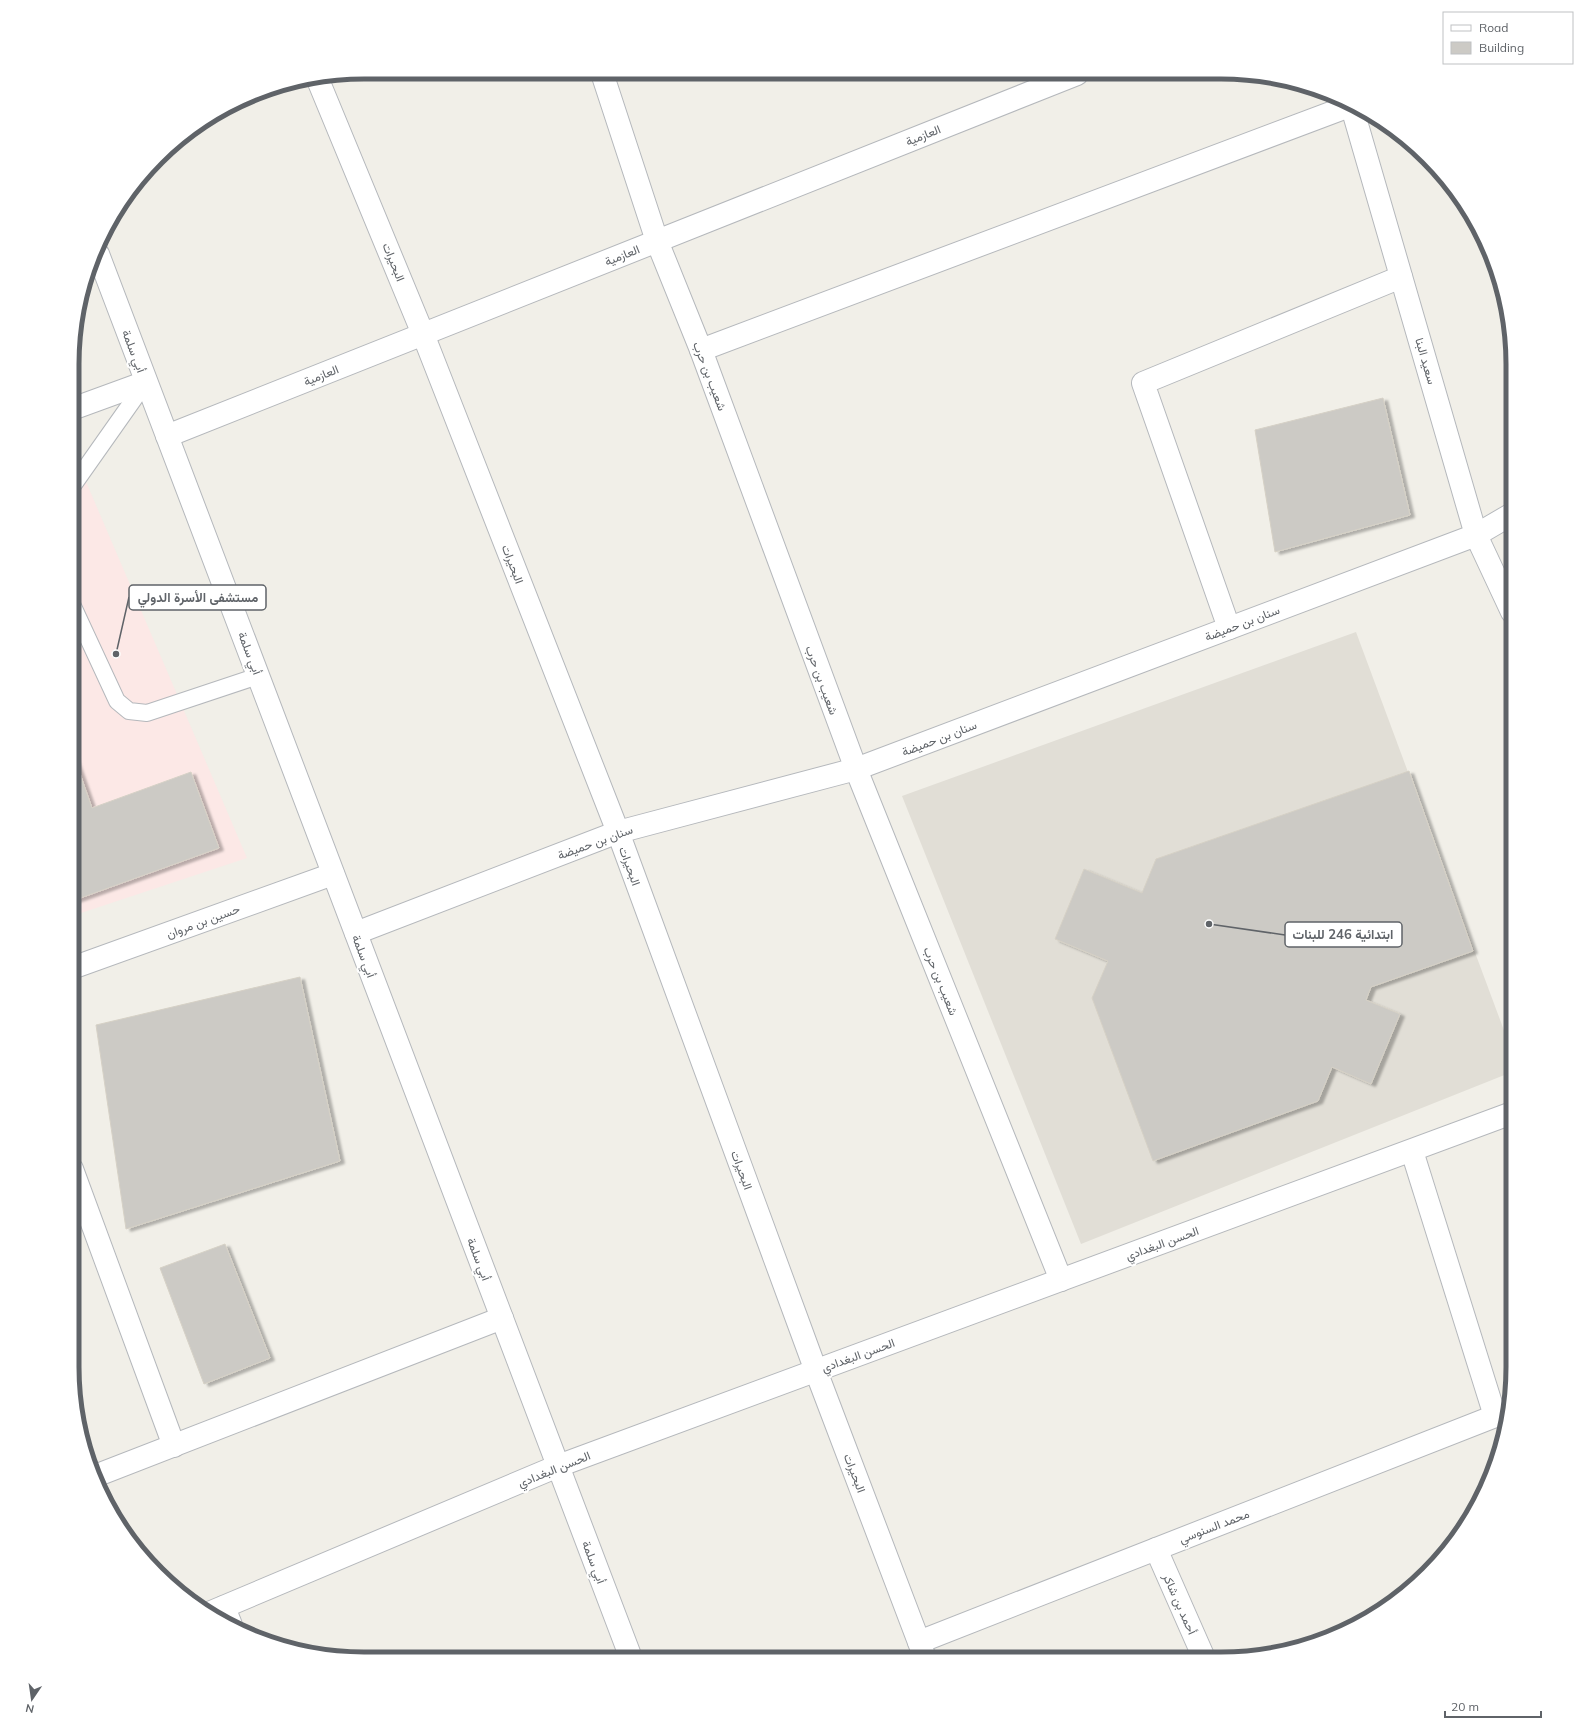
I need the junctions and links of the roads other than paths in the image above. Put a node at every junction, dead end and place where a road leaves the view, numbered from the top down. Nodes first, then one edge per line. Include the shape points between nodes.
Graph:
1 (604, 79) edge
2 (1064, 79) edge
3 (319, 82) edge
4 (1344, 107) edge
5 (1354, 112) edge
6 (657, 241) junction
7 (100, 258) edge
8 (1401, 278) junction
9 (423, 334) junction
10 (701, 350) junction
11 (146, 382) junction
12 (79, 406) edge
13 (167, 436) junction
14 (79, 477) edge
15 (1506, 518) edge
16 (1476, 535) junction
17 (1506, 599) edge
18 (79, 619) edge
19 (1229, 628) junction
20 (258, 676) junction
21 (856, 770) junction
22 (618, 832) junction
23 (333, 874) junction
24 (356, 933) junction
25 (79, 965) edge
26 (1506, 1116) edge
27 (1412, 1151) junction
28 (79, 1188) edge
29 (1061, 1280) junction
30 (502, 1318) junction
31 (816, 1371) junction
32 (1501, 1414) edge
33 (174, 1446) junction
34 (558, 1466) junction
35 (100, 1474) edge
36 (1156, 1549) junction
37 (223, 1614) edge
38 (922, 1650) edge
39 (629, 1652) edge
40 (1201, 1652) edge

1 - 6 street, شعيب بن حرب
2 - 6 street, العازمية
3 - 9 street, البحيرات
4 - 10 street
5 - 8 street, سعيد البنا
6 - 9 street, العازمية
6 - 10 street, شعيب بن حرب
7 - 11 street, أبي سلمة
8 - 16 street, سعيد البنا
8 - 19 street via 1143,383
9 - 13 street, العازمية
9 - 22 street, البحيرات
10 - 21 street, شعيب بن حرب
11 - 12 street
11 - 13 street, أبي سلمة
11 - 14 lane
13 - 20 street, أبي سلمة
15 - 16 street, سنان بن حميضة
16 - 17 street, سعيد البنا
16 - 19 street, سنان بن حميضة
18 - 20 lane via 117,701 129,711 147,713
19 - 21 street, سنان بن حميضة
20 - 23 street, أبي سلمة
21 - 22 street, سنان بن حميضة
21 - 29 street, شعيب بن حرب
22 - 24 street, سنان بن حميضة
22 - 31 street, البحيرات
23 - 24 street, أبي سلمة
23 - 25 street, حسين بن مروان
24 - 30 street, أبي سلمة
26 - 27 street, الحسن البغدادي
27 - 29 street, الحسن البغدادي
27 - 32 street
28 - 33 street
29 - 31 street, الحسن البغدادي
30 - 33 street
30 - 34 street, أبي سلمة
31 - 34 street, الحسن البغدادي
31 - 38 street, البحيرات
32 - 36 street, محمد السنوسي
33 - 35 street
34 - 37 street, الحسن البغدادي
34 - 39 street, أبي سلمة
36 - 38 street, محمد السنوسي
36 - 40 street, أحمد بن شاكر

